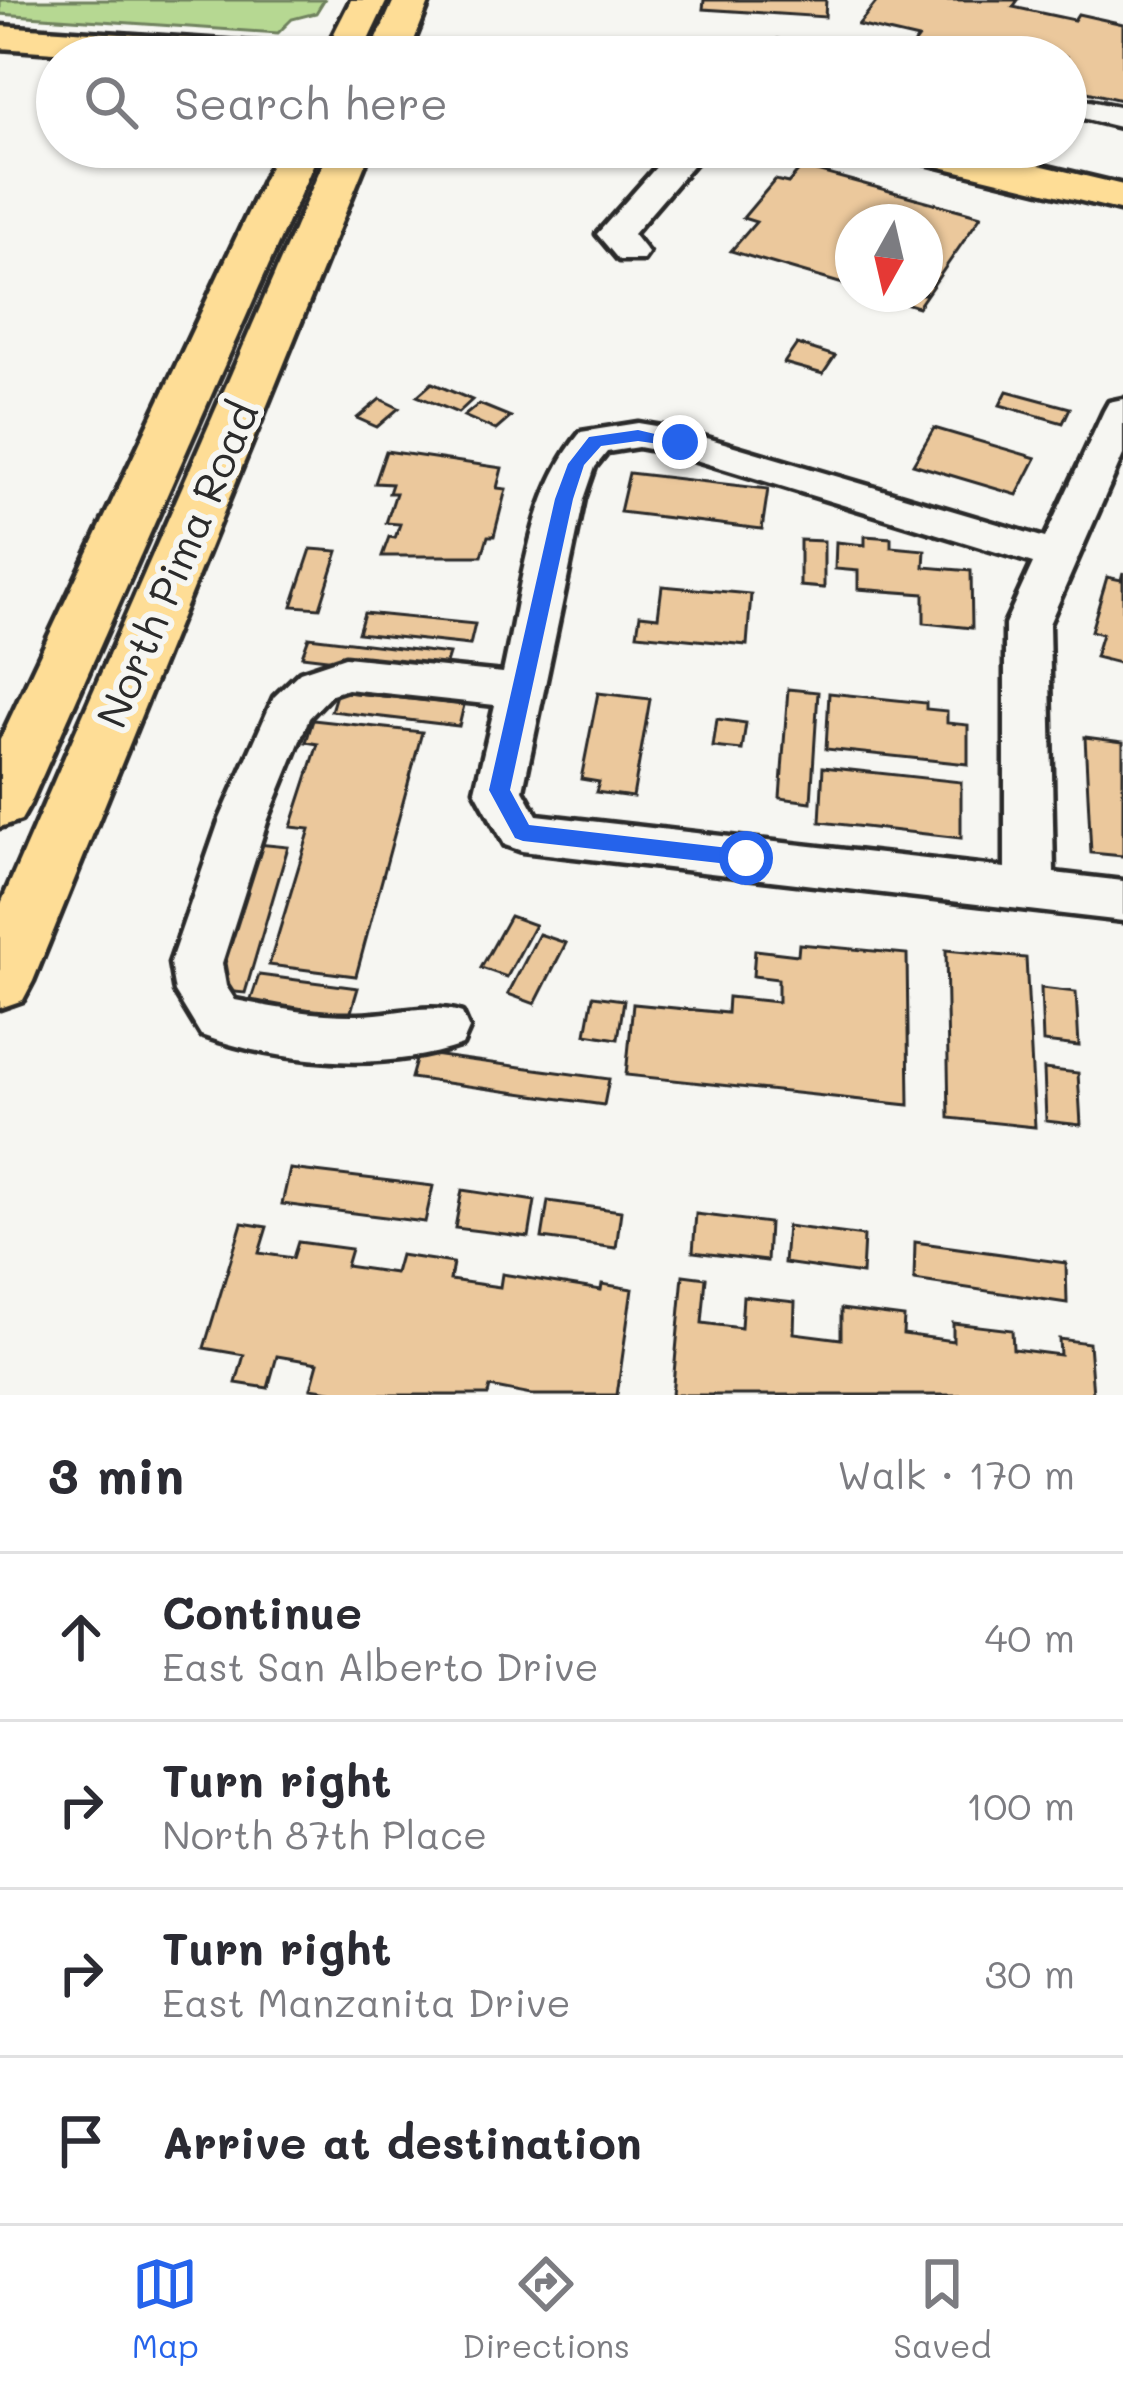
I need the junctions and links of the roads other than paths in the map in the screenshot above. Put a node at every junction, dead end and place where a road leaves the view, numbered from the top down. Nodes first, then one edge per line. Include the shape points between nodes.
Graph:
1 (369, 0) edge
2 (412, 0) edge
3 (351, 36) edge
4 (397, 36) edge
5 (0, 37) edge
6 (36, 40) edge
7 (1087, 110) edge
8 (1123, 118) edge
9 (1087, 160) edge
10 (290, 168) edge
11 (342, 168) edge
12 (673, 168) edge
13 (998, 168) edge
14 (1123, 169) edge
15 (1123, 198) edge
16 (631, 253) dead end
17 (1123, 411) edge
18 (1054, 555) junction
19 (521, 691) junction
20 (0, 804) edge
21 (69, 819) junction
22 (1030, 890) junction
23 (1123, 901) edge
24 (0, 913) edge
25 (0, 981) edge
26 (443, 1029) dead end

1 - 3 main road
2 - 4 main road
5 - 6 main road
7 - 8 street
9 - 14 main road
10 - 20 main road, North Pima Road
11 - 21 main road, North Pima Road
12 - 16 street via 614,234
13 - 15 main road
17 - 18 street
18 - 19 street via 680,442 638,435 595,441 564,499
18 - 22 street via 1027,624
19 - 22 street via 500,790 523,832
19 - 26 street via 345,673 316,683 290,710 196,963 201,992 219,1019 328,1041
21 - 24 main road
21 - 25 main road, North Pima Road
22 - 23 street

